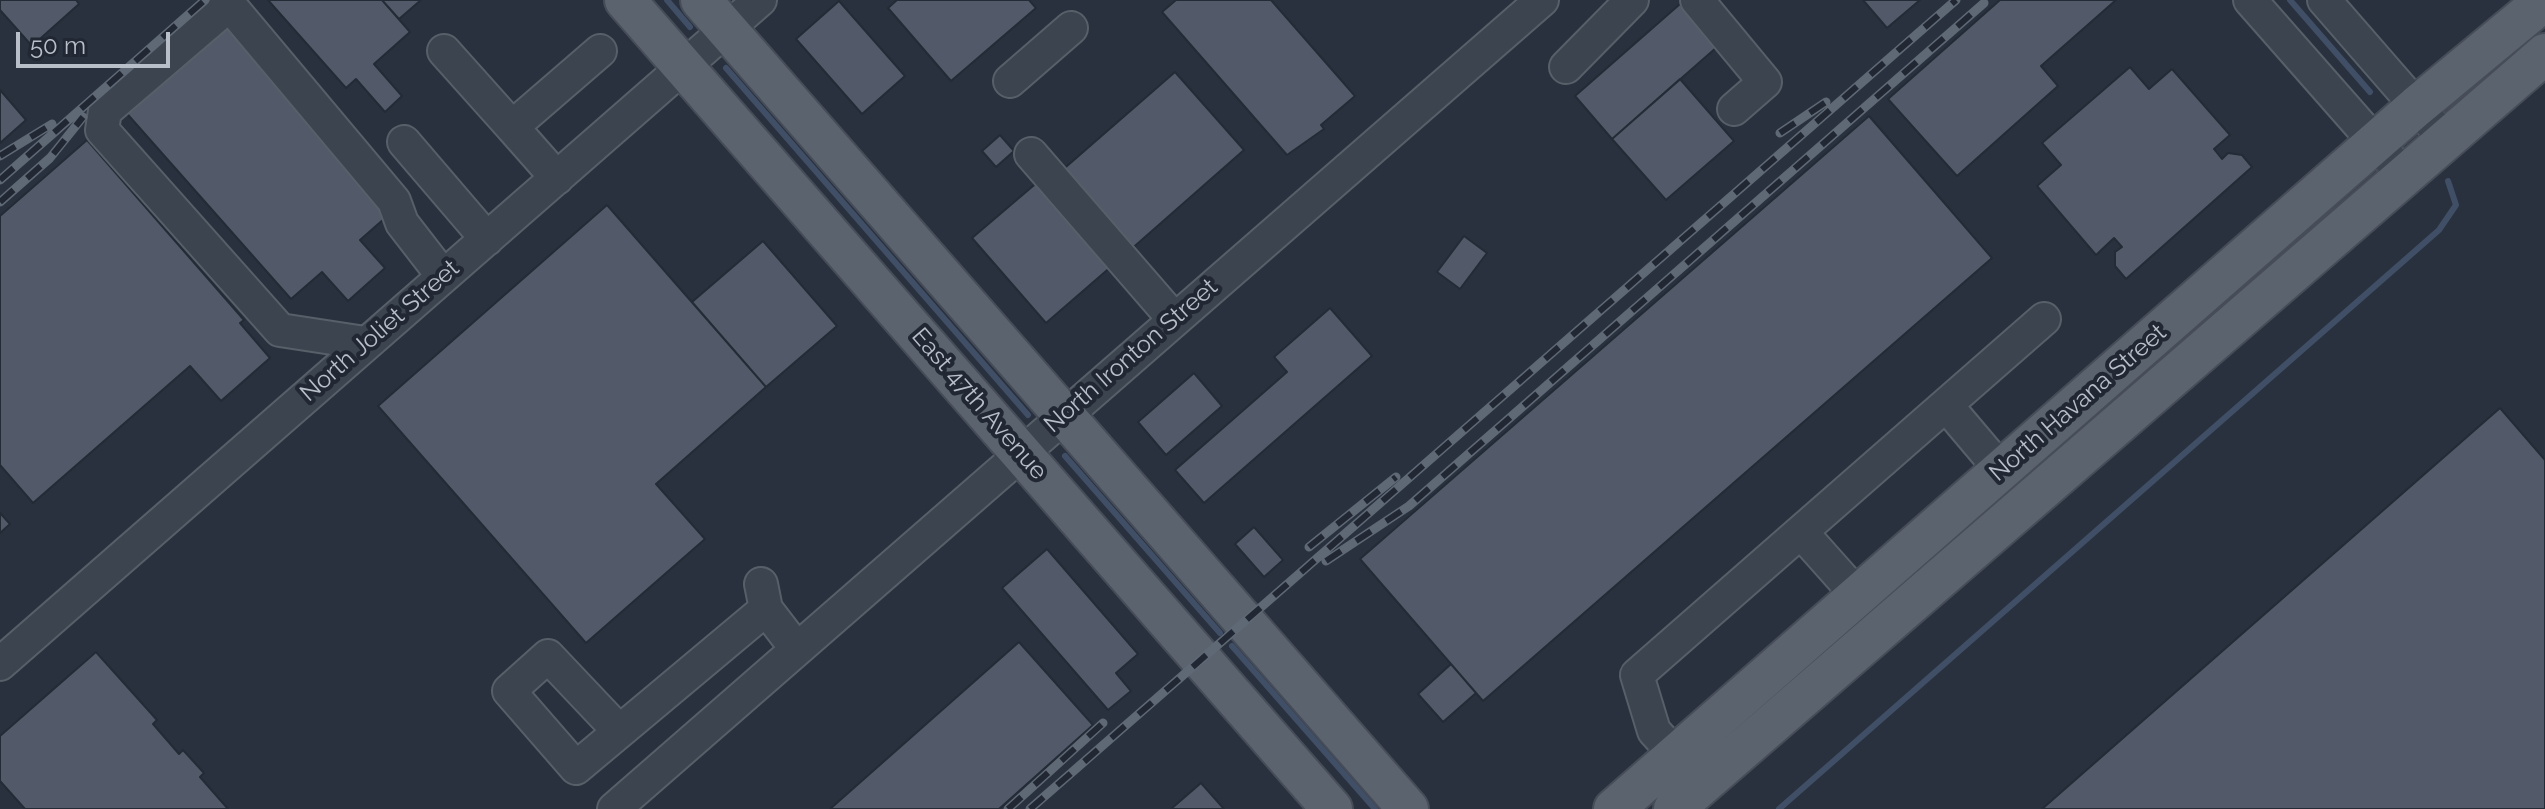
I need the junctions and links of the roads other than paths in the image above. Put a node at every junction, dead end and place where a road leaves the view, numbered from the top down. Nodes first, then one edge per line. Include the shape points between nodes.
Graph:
1 (625, 0) edge
2 (701, 0) edge
3 (760, 0) edge
4 (1542, 0) edge
5 (1697, 0) edge
6 (2250, 0) edge
7 (2324, 0) edge
8 (2545, 0) edge
9 (1634, 1) edge
10 (1071, 28) dead end
11 (727, 30) junction
12 (444, 51) dead end
13 (600, 51) dead end
14 (2545, 54) edge
15 (683, 67) junction
16 (1566, 67) dead end
17 (1010, 81) dead end
18 (2417, 106) junction
19 (1734, 109) dead end
20 (512, 127) junction
21 (2445, 139) junction
22 (404, 142) dead end
23 (2376, 144) junction
24 (1031, 154) dead end
25 (2403, 174) junction
26 (557, 178) junction
27 (487, 239) junction
28 (443, 276) junction
29 (1174, 319) junction
30 (2044, 319) dead end
31 (365, 343) junction
32 (1946, 405) junction
33 (1064, 415) junction
34 (1021, 453) junction
35 (2001, 470) junction
36 (1801, 532) junction
37 (1858, 596) junction
38 (796, 648) junction
39 (0, 664) edge
40 (664, 696) junction
41 (619, 731) dead end
42 (698, 735) junction
43 (1676, 755) junction
44 (614, 809) edge
45 (1332, 809) edge
46 (1408, 809) edge
47 (1614, 809) edge
48 (1674, 809) edge

1 - 15 main road, East 47th Avenue
2 - 11 main road
3 - 11 street, North Joliet Street
4 - 29 street, North Ironton Street
5 - 19 street via 1765,82
6 - 23 street
7 - 18 street
8 - 18 main road, North Havana Street
9 - 16 street
10 - 17 street
11 - 15 street, North Joliet Street
11 - 33 main road
12 - 20 street
13 - 20 street
14 - 21 main road, North Havana Street
15 - 26 street, North Joliet Street
15 - 34 main road, East 47th Avenue
18 - 21 street
18 - 23 main road, North Havana Street
20 - 26 street
21 - 25 main road, North Havana Street
22 - 27 street
23 - 25 street
23 - 35 main road, North Havana Street
24 - 29 street
25 - 48 main road, North Havana Street
26 - 27 street, North Joliet Street
27 - 28 street, North Joliet Street
28 - 31 street, North Joliet Street
28 - 31 street via 402,223 394,201 232,8 105,111 102,130 280,330
29 - 33 street, North Ironton Street
30 - 32 street
31 - 39 street, North Joliet Street
32 - 35 street
32 - 36 street
33 - 34 street, North Ironton Street
33 - 46 main road
34 - 38 street, North Ironton Street
34 - 45 main road, East 47th Avenue
35 - 37 main road, North Havana Street
36 - 37 street
36 - 43 street via 1637,675 1654,731
37 - 43 main road, North Havana Street
38 - 40 street via 764,596
38 - 42 street, North Ironton Street
40 - 41 street
40 - 42 street
42 - 44 street, North Ironton Street
43 - 47 main road, North Havana Street

